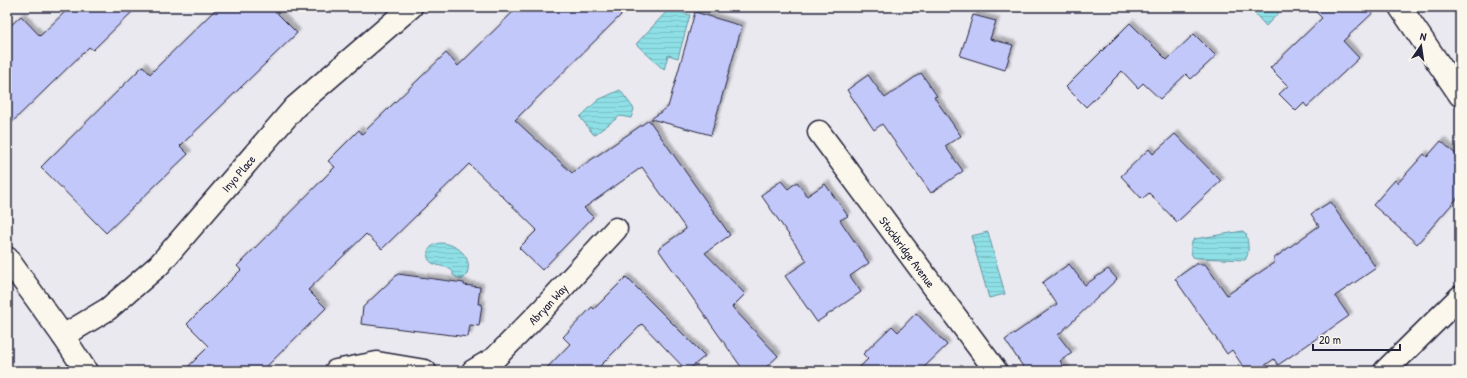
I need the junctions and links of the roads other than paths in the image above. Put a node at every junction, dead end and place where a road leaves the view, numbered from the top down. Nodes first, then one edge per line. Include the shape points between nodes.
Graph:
1 (411, 7) edge
2 (1400, 7) edge
3 (1460, 95) edge
4 (819, 132) dead end
5 (616, 229) dead end
6 (7, 258) edge
7 (1460, 297) edge
8 (63, 336) junction
9 (86, 371) edge
10 (336, 371) edge
11 (425, 371) edge
12 (473, 371) edge
13 (996, 371) edge
14 (1385, 371) edge

1 - 8 street, Inyo Place via 295,107 160,265 108,309
2 - 3 street
4 - 13 street, Stockbridge Avenue
5 - 12 street, Abryan Way via 494,358
6 - 8 street
7 - 14 street
8 - 9 street
10 - 11 street via 377,363

